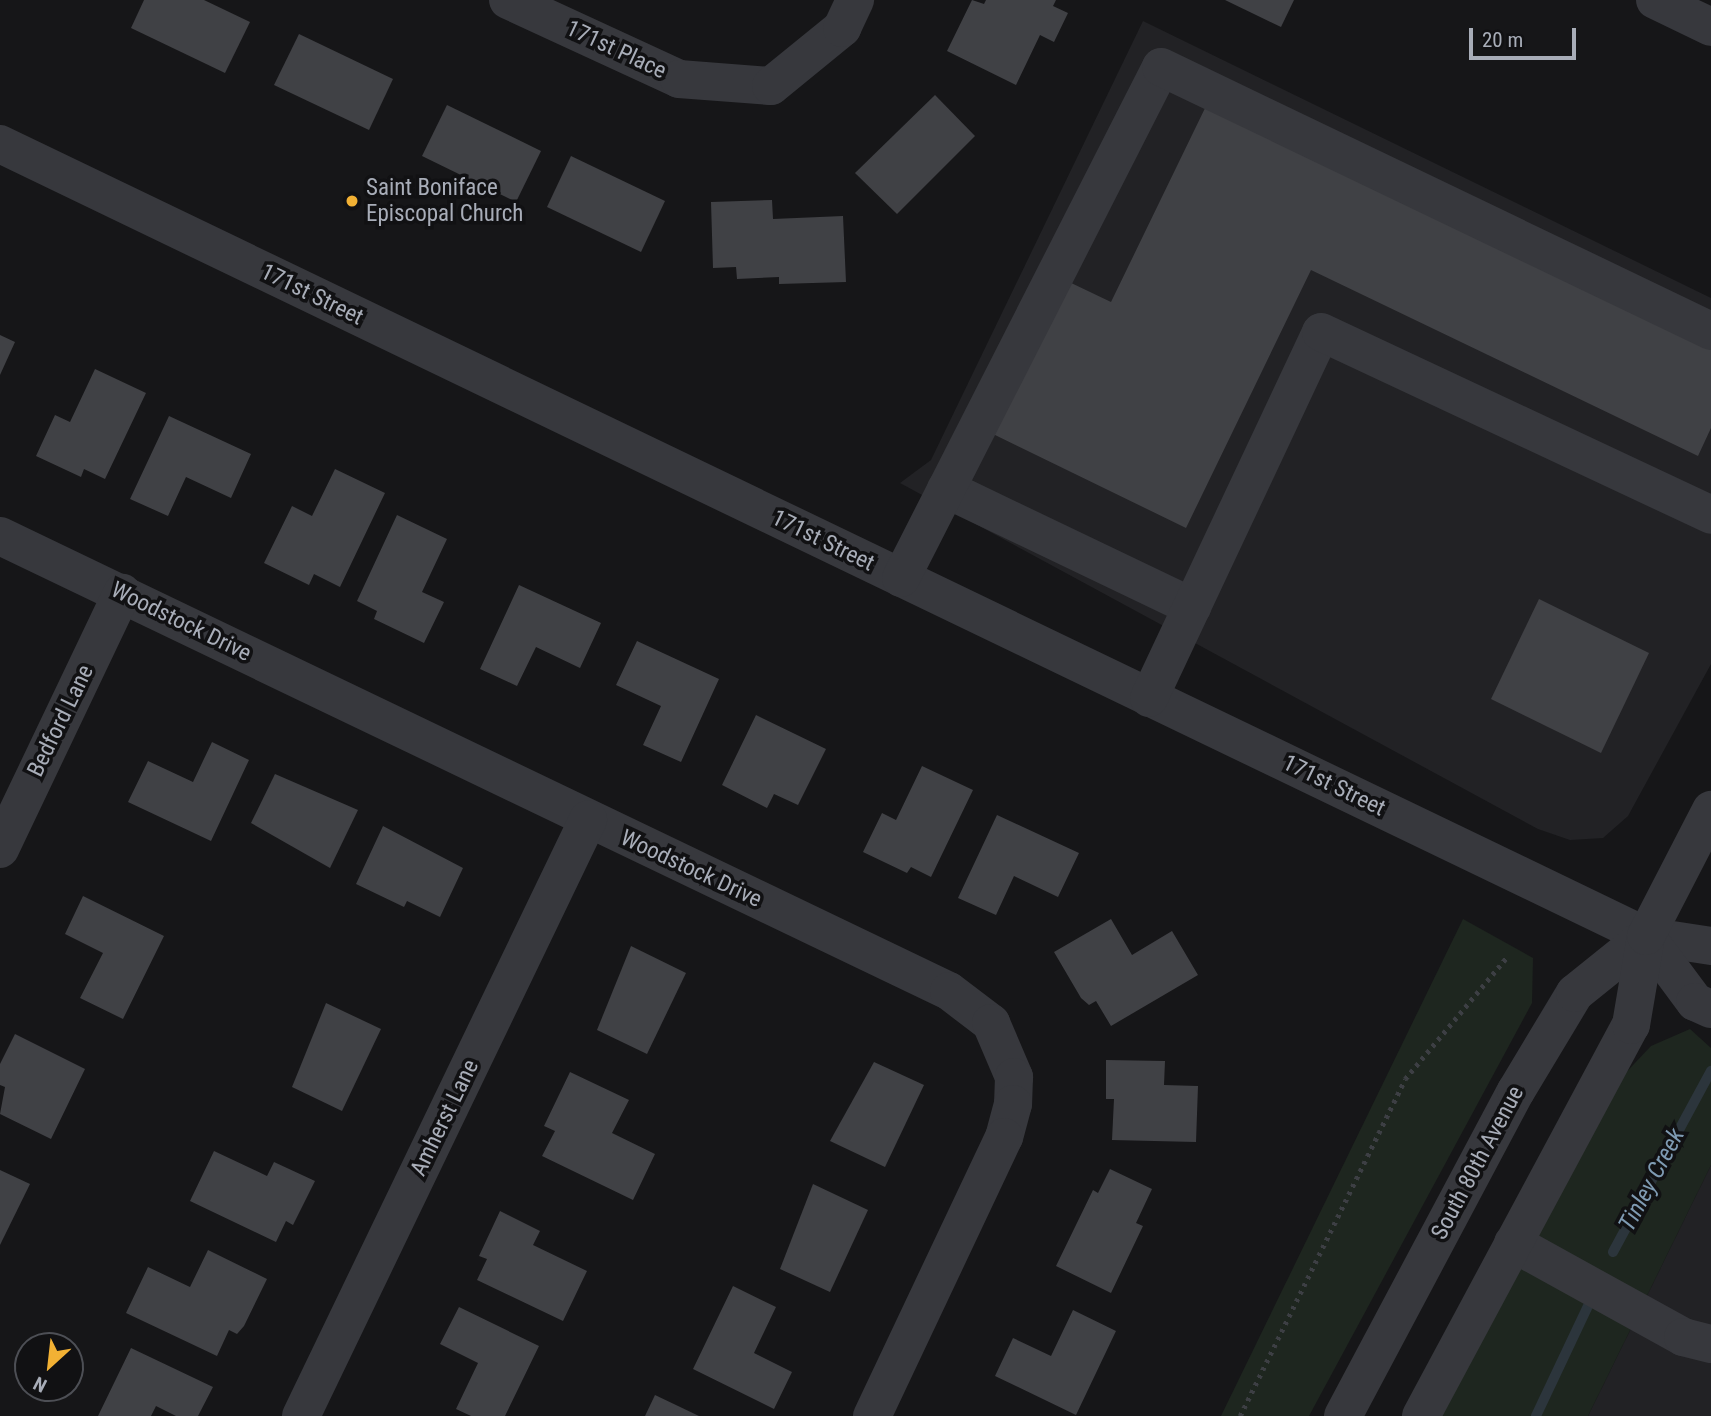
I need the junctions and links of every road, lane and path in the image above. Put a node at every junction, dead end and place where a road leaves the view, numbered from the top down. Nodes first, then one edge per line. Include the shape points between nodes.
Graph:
1 (508, 0) edge
2 (855, 0) edge
3 (1655, 0) edge
4 (1711, 27) edge
5 (0, 144) edge
6 (1711, 331) edge
7 (946, 489) junction
8 (1709, 510) edge
9 (0, 536) edge
10 (901, 578) junction
11 (122, 593) junction
12 (1192, 607) junction
13 (1149, 698) junction
14 (1711, 810) edge
15 (588, 820) junction
16 (0, 849) edge
17 (1646, 936) junction
18 (1711, 946) edge
19 (1508, 956) dead end
20 (1711, 1009) edge
21 (1513, 1243) junction
22 (1711, 1344) edge
23 (301, 1416) edge
24 (872, 1416) edge
25 (1240, 1416) edge
26 (1343, 1416) edge
27 (1421, 1416) edge

1 - 2 street, 171st Place via 679,79 771,86 842,28
3 - 4 street
5 - 10 street, 171st Street
6 - 7 street via 1161,67
7 - 10 street
7 - 12 street
8 - 12 street via 1321,332
9 - 11 street, Woodstock Drive
10 - 13 street, 171st Street
11 - 15 street, Woodstock Drive
11 - 16 street, Bedford Lane
12 - 13 street
13 - 17 street, 171st Street
14 - 17 street, South 80th Avenue
15 - 23 street, Amherst Lane
15 - 24 street, Woodstock Drive via 948,991 991,1023 1005,1048 1014,1077 1004,1137
17 - 18 street, 171st Street
17 - 20 street, 171st Street via 1695,1002
17 - 21 street, South 80th Avenue via 1631,1025
17 - 26 street, South 80th Avenue via 1575,993 1516,1091
19 - 25 path via 1405,1079
21 - 22 street via 1683,1337
21 - 27 street, South 80th Avenue

